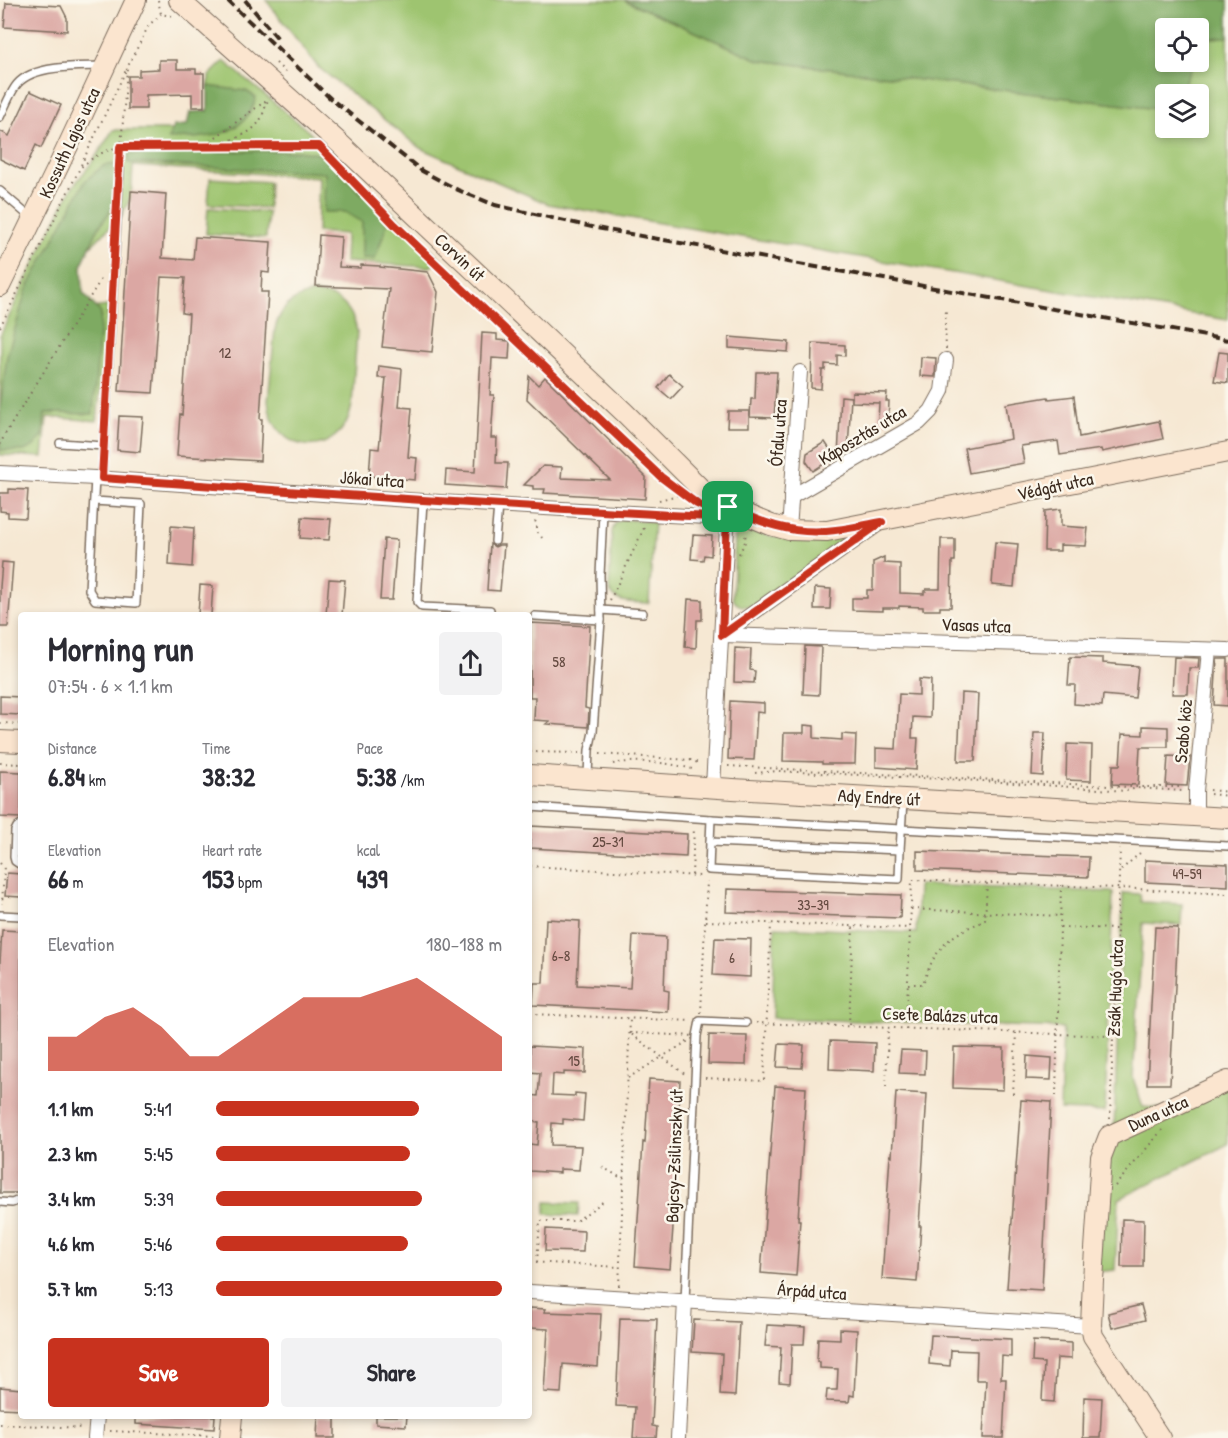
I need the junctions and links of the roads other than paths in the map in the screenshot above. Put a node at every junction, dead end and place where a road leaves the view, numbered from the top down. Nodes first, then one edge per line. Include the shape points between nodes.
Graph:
1 (146, 0) edge
2 (179, 0) edge
3 (131, 4) edge
4 (104, 66) junction
5 (0, 117) edge
6 (120, 169) road end
7 (0, 191) edge
8 (33, 219) junction
9 (0, 286) edge
10 (946, 360) road end
11 (800, 372) dead end
12 (60, 443) dead end
13 (104, 446) junction
14 (1228, 452) edge
15 (0, 473) edge
16 (99, 478) junction
17 (791, 497) junction
18 (94, 501) junction
19 (423, 501) junction
20 (498, 506) junction
21 (603, 512) junction
22 (732, 513) junction
23 (882, 522) junction
24 (789, 530) junction
25 (495, 541) dead end
26 (490, 609) dead end
27 (601, 610) junction
28 (644, 613) dead end
29 (536, 616) dead end
30 (601, 620) junction
31 (722, 635) junction
32 (1209, 650) junction
33 (1228, 650) edge
34 (0, 741) edge
35 (18, 742) edge
36 (589, 772) junction
37 (532, 775) edge
38 (714, 775) junction
39 (903, 798) junction
40 (532, 807) edge
41 (1196, 816) junction
42 (1228, 818) edge
43 (711, 819) junction
44 (18, 826) edge
45 (901, 828) junction
46 (710, 842) junction
47 (1228, 846) edge
48 (900, 850) junction
49 (18, 863) edge
50 (0, 915) edge
51 (18, 916) edge
52 (746, 1023) dead end
53 (1228, 1081) edge
54 (18, 1200) edge
55 (0, 1202) edge
56 (532, 1292) edge
57 (685, 1301) junction
58 (1091, 1326) junction
59 (97, 1419) edge
60 (231, 1419) edge
61 (224, 1437) edge
62 (95, 1438) edge
63 (678, 1438) edge
64 (1160, 1438) edge

1 - 3 street
2 - 22 street, Corvin út via 336,140 703,491
3 - 4 street, Kossuth Lajos utca
4 - 5 lane via 32,74 16,85
4 - 8 street, Kossuth Lajos utca
6 - 13 lane
7 - 8 lane
8 - 9 street, Kossuth Lajos utca
10 - 17 street, Káposztás utca via 942,391 919,423
11 - 17 street, Ófalu utca
12 - 13 lane
13 - 16 lane
14 - 23 street, Védgát utca
15 - 16 street, Jókai utca
16 - 18 lane
16 - 19 street, Jókai utca
17 - 24 street
18 - 18 lane via 89,590 95,600 136,603 141,504
19 - 20 street, Jókai utca
19 - 26 lane via 417,602 422,607
20 - 21 street, Jókai utca
20 - 25 lane
21 - 22 street, Jókai utca
21 - 27 lane
22 - 24 street, Védgát utca
22 - 31 street
23 - 24 street, Védgát utca via 826,531
23 - 31 street, Védgát utca
27 - 28 lane
27 - 30 lane
29 - 30 lane
30 - 36 lane
31 - 32 street, Vasas utca
31 - 38 street
32 - 33 street, Vasas utca
32 - 41 street, Szabó köz
34 - 35 street
36 - 37 street, Ady Endre út
36 - 38 street, Ady Endre út
38 - 39 street, Ady Endre út
39 - 41 street, Ady Endre út
39 - 45 lane
40 - 43 lane, Ady Endre út
41 - 42 street, Ady Endre út
43 - 45 lane, Ady Endre út
43 - 46 lane
44 - 49 lane via 14,857
45 - 47 lane, Ady Endre út
45 - 48 lane
46 - 48 lane
46 - 48 lane via 709,870 899,879
50 - 51 lane
52 - 57 lane, Bajcsy-Zsilinszky út via 700,1021
53 - 58 street, Duna utca via 1109,1136 1101,1157
54 - 55 lane
56 - 57 street, Árpád utca
57 - 58 street, Árpád utca
57 - 63 street, Bajcsy-Zsilinszky út
58 - 64 street via 1093,1336
59 - 62 street
60 - 61 street

